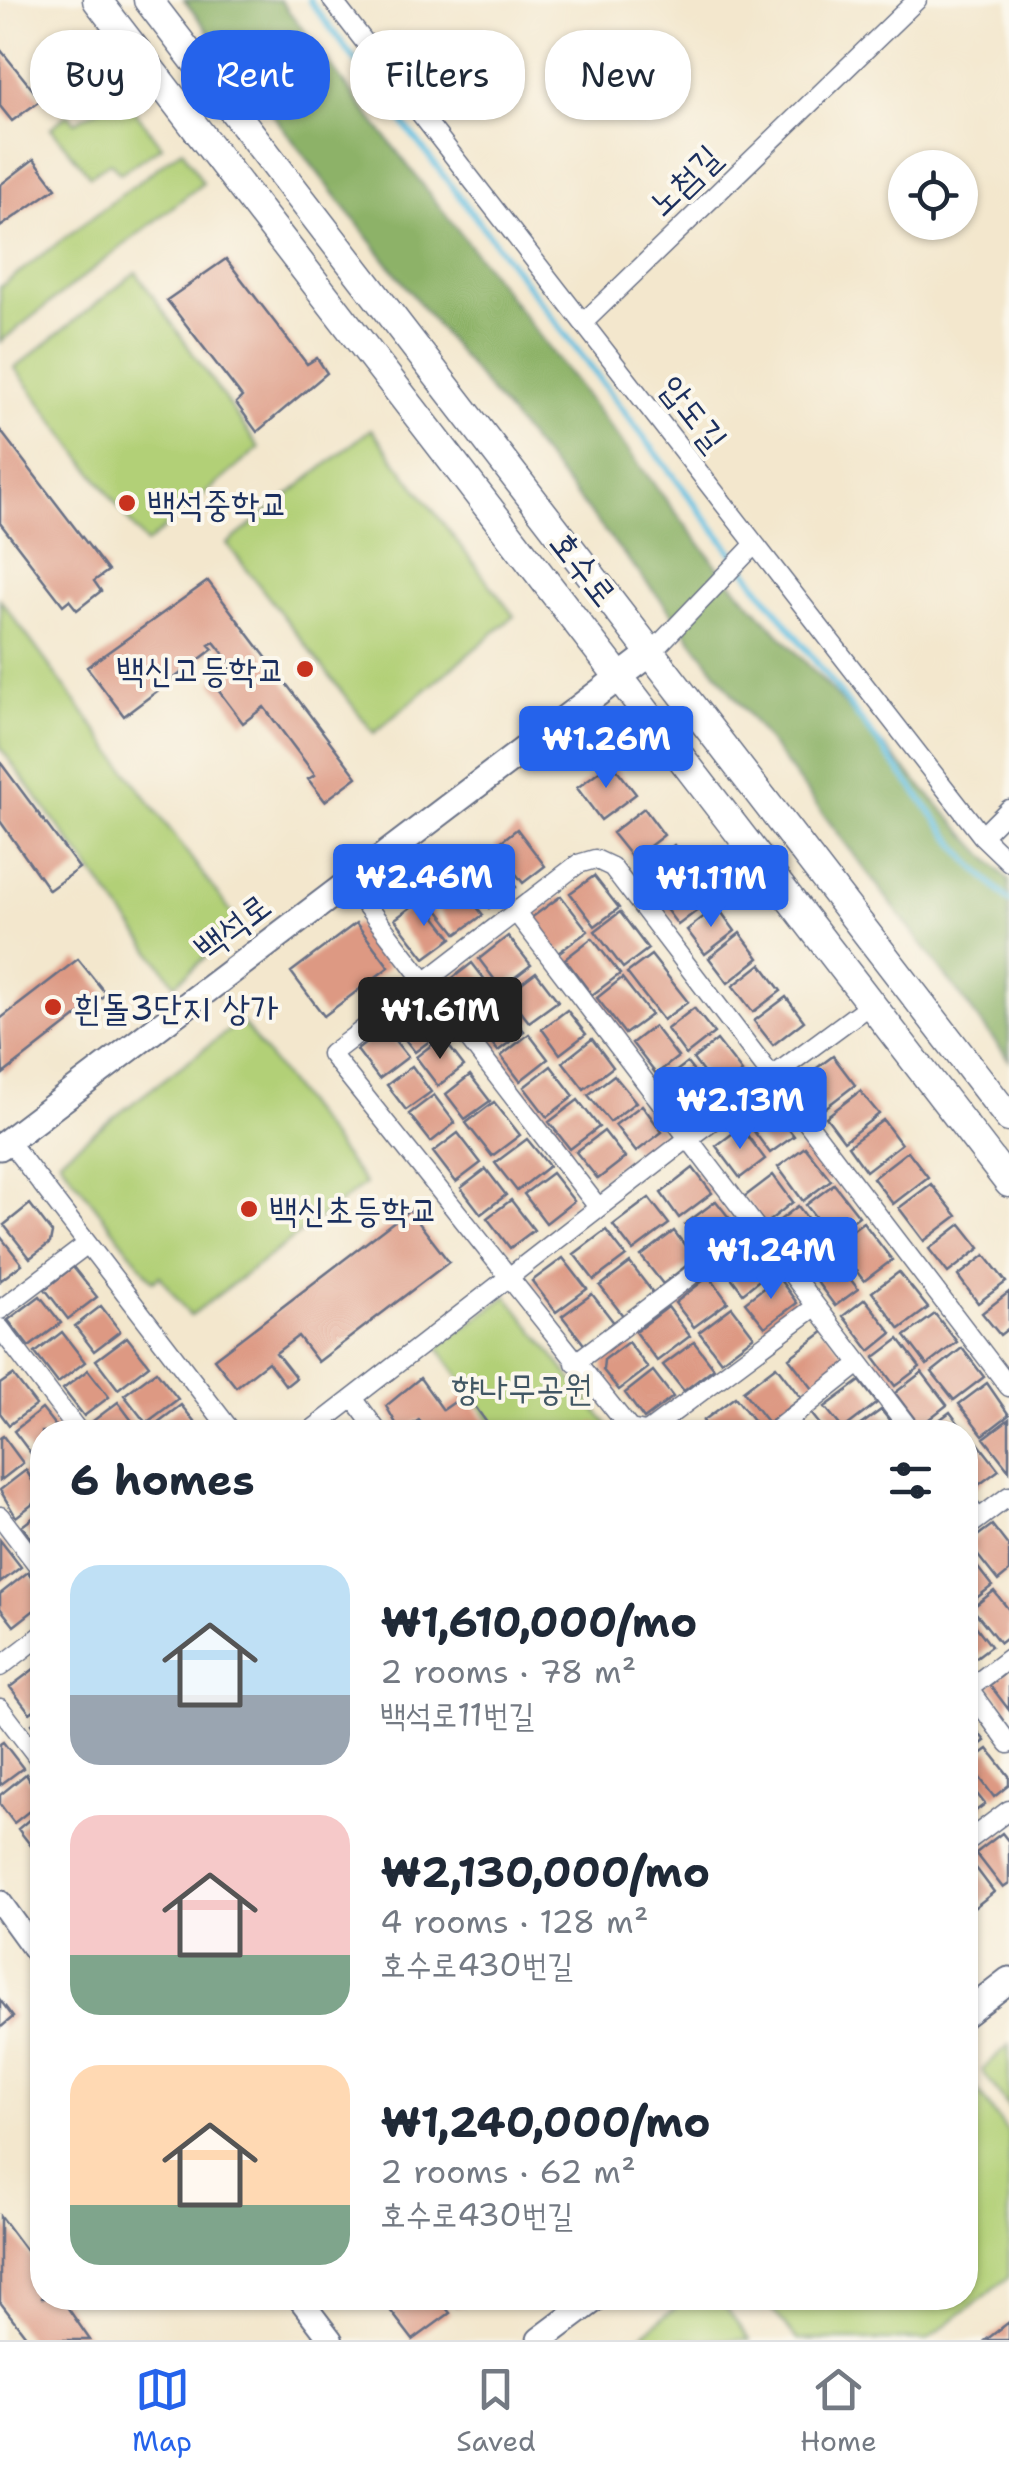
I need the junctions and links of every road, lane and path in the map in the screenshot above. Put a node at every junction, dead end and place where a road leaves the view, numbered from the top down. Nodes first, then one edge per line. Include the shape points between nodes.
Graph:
1 (97, 0) edge
2 (148, 0) edge
3 (332, 0) edge
4 (917, 0) edge
5 (583, 322) junction
6 (751, 549) junction
7 (651, 653) junction
8 (620, 677) junction
9 (1009, 809) edge
10 (982, 836) junction
11 (1009, 862) edge
12 (348, 882) junction
13 (516, 911) junction
14 (424, 981) junction
15 (872, 1003) junction
16 (772, 1077) junction
17 (1009, 1118) edge
18 (686, 1140) junction
19 (4, 1144) edge
20 (1009, 1182) edge
21 (598, 1207) junction
22 (754, 1227) junction
23 (86, 1245) junction
24 (509, 1276) junction
25 (815, 1307) junction
26 (0, 1310) edge
27 (0, 1328) edge
28 (576, 1362) junction
29 (859, 1364) junction
30 (1009, 1388) edge
31 (353, 1398) junction
32 (70, 1420) edge
33 (223, 1420) edge
34 (325, 1420) edge
35 (369, 1420) edge
36 (623, 1420) edge
37 (662, 1420) edge
38 (788, 1420) edge
39 (903, 1420) edge
40 (1009, 1496) edge
41 (0, 1516) edge
42 (978, 1519) edge
43 (30, 1555) edge
44 (30, 1644) edge
45 (1009, 1658) edge
46 (0, 1666) edge
47 (978, 1680) edge
48 (978, 1704) edge
49 (0, 1708) edge
50 (1009, 1744) edge
51 (30, 1747) edge
52 (1009, 1810) edge
53 (978, 1833) edge
54 (0, 1902) edge
55 (30, 1943) edge
56 (1009, 1980) edge
57 (978, 2004) edge
58 (307, 2310) edge
59 (580, 2310) edge
60 (331, 2340) edge
61 (540, 2340) edge

1 - 8 main road, 호수로
2 - 7 main road, 호수로
3 - 5 street, 압도길
4 - 5 street, 노첨길
5 - 6 street, 압도길
6 - 7 street
6 - 10 street, 압도길
7 - 8 main road, 백석로
7 - 17 main road, 호수로
8 - 12 main road, 백석로
8 - 15 main road, 호수로
9 - 10 street
10 - 11 street, 압도길
12 - 14 street
12 - 19 main road, 백석로
13 - 14 street
13 - 16 street via 578,864 595,859 612,867
13 - 18 street
14 - 21 street
14 - 24 street via 331,1054
15 - 16 street
15 - 20 main road, 호수로
16 - 18 street
16 - 30 street
18 - 21 street
18 - 22 street
19 - 23 street
21 - 24 street
22 - 25 street
22 - 28 street
23 - 26 street
23 - 33 street
24 - 28 street
24 - 31 street
25 - 29 street
25 - 37 street
27 - 32 street
28 - 36 street
29 - 38 street
29 - 39 street
31 - 34 street
31 - 35 street
40 - 42 street
41 - 43 street
44 - 46 street
45 - 47 street
48 - 50 street
49 - 51 street
52 - 53 street
54 - 55 street
56 - 57 main road
58 - 60 street
59 - 61 main road

